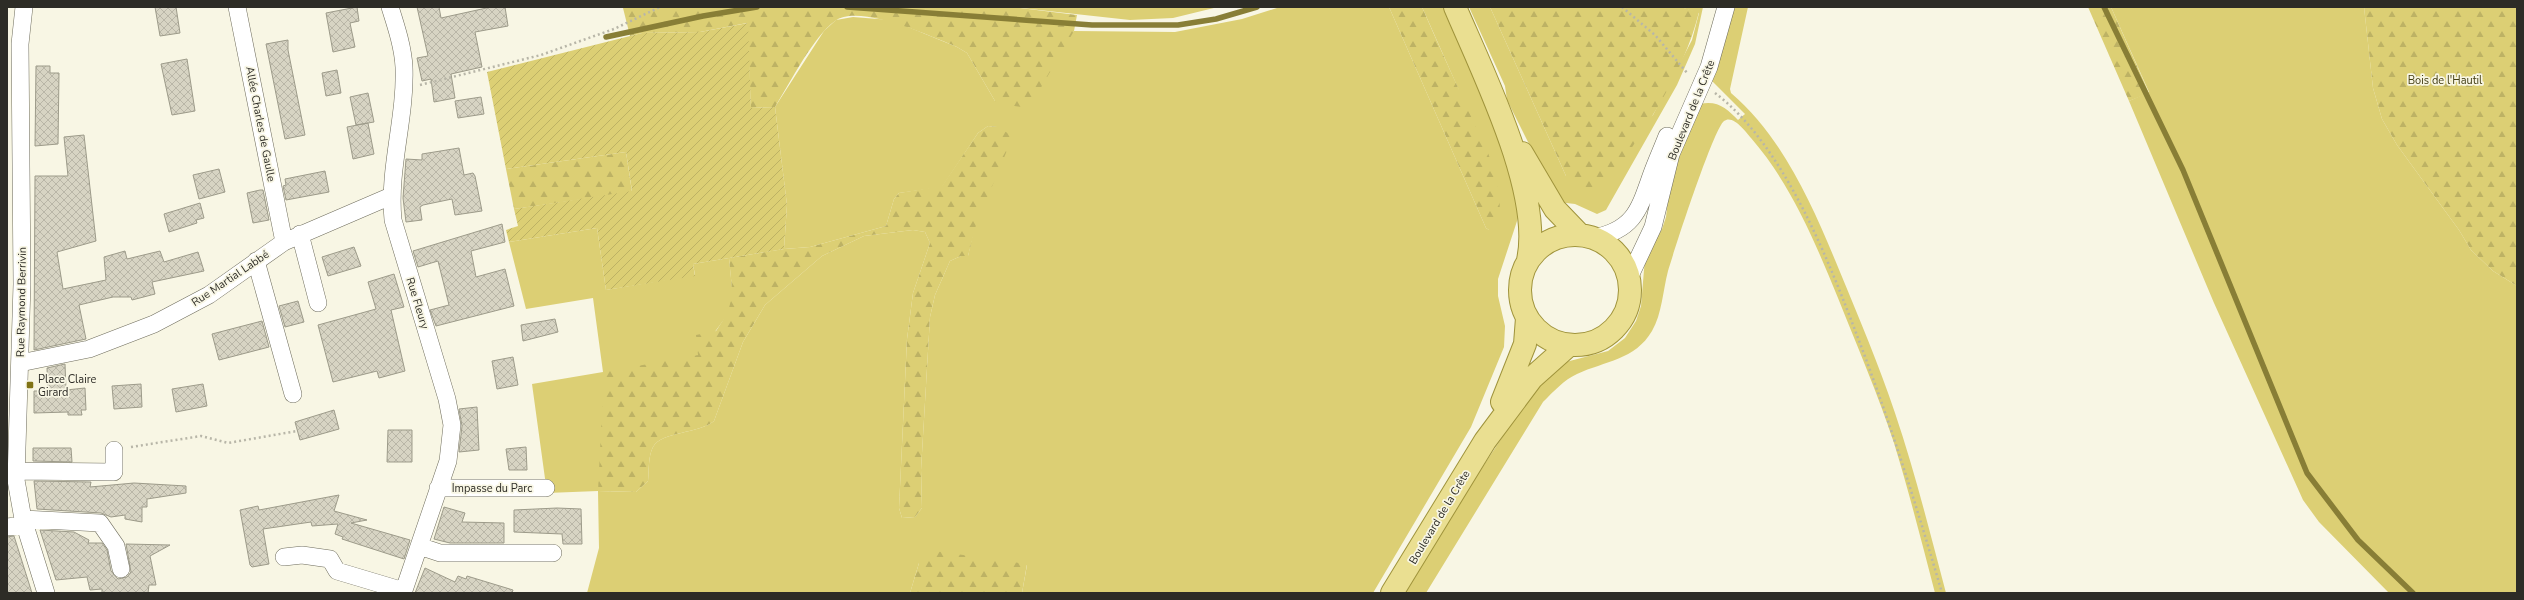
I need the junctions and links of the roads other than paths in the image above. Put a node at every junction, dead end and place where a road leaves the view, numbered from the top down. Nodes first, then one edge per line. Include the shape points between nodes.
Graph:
1 (24, 7) edge
2 (237, 7) edge
3 (390, 7) edge
4 (1455, 7) edge
5 (1716, 7) edge
6 (1726, 7) edge
7 (1698, 82) junction
8 (1504, 121) junction
9 (390, 196) junction
10 (300, 234) junction
11 (1587, 237) junction
12 (284, 242) junction
13 (1528, 260) junction
14 (256, 261) junction
15 (1629, 278) junction
16 (318, 303) dead end
17 (1527, 318) junction
18 (1569, 345) junction
19 (20, 363) junction
20 (292, 394) dead end
21 (1485, 441) junction
22 (114, 450) road end
23 (13, 477) edge
24 (438, 488) junction
25 (546, 488) dead end
26 (24, 522) junction
27 (7, 527) edge
28 (419, 546) junction
29 (553, 553) dead end
30 (284, 557) dead end
31 (121, 569) dead end
32 (404, 592) edge
33 (46, 593) edge
34 (1392, 593) edge

1 - 19 street, Rue Raymond Berrivin via 20,44
2 - 12 street, Allée Charles de Gaulle
3 - 9 street, Rue Fleury via 404,65 404,89
4 - 8 main road
5 - 7 street, Boulevard de la Crête
6 - 7 street, Boulevard de la Crête via 1716,44
7 - 11 street, Boulevard de la Crête via 1661,150 1638,211 1620,229
7 - 15 street, Boulevard de la Crête via 1671,154 1653,227
8 - 11 main road via 1555,209
8 - 13 main road via 1530,217 1532,239
9 - 10 street, Rue Martial Labbé
9 - 24 street, Rue Fleury via 393,220 450,412 450,450
10 - 12 street, Rue Martial Labbé
10 - 16 street
11 - 13 main road via 1556,238 1540,247
11 - 15 main road via 1612,250 1620,258
12 - 14 street, Rue Martial Labbé
13 - 17 main road via 1520,283 1522,307
14 - 19 street, Rue Martial Labbé via 209,295 154,324 89,350
14 - 20 street
15 - 18 main road via 1627,306 1613,330 1588,344
17 - 18 main road via 1540,334 1549,340
17 - 21 main road, Boulevard de la Crête via 1526,340 1520,360
18 - 21 main road, Boulevard de la Crête via 1532,378
19 - 23 street, Rue Raymond Berrivin
21 - 34 main road, Boulevard de la Crête
22 - 23 street via 114,472
23 - 26 street, Rue Raymond Berrivin
24 - 25 street, Impasse du Parc
24 - 28 street, Rue Fleury
26 - 27 street
26 - 31 street via 100,523 116,546
26 - 33 street, Rue Raymond Berrivin
28 - 29 street via 440,553
28 - 32 street, Rue Fleury
30 - 32 street via 302,555 330,559 337,571

